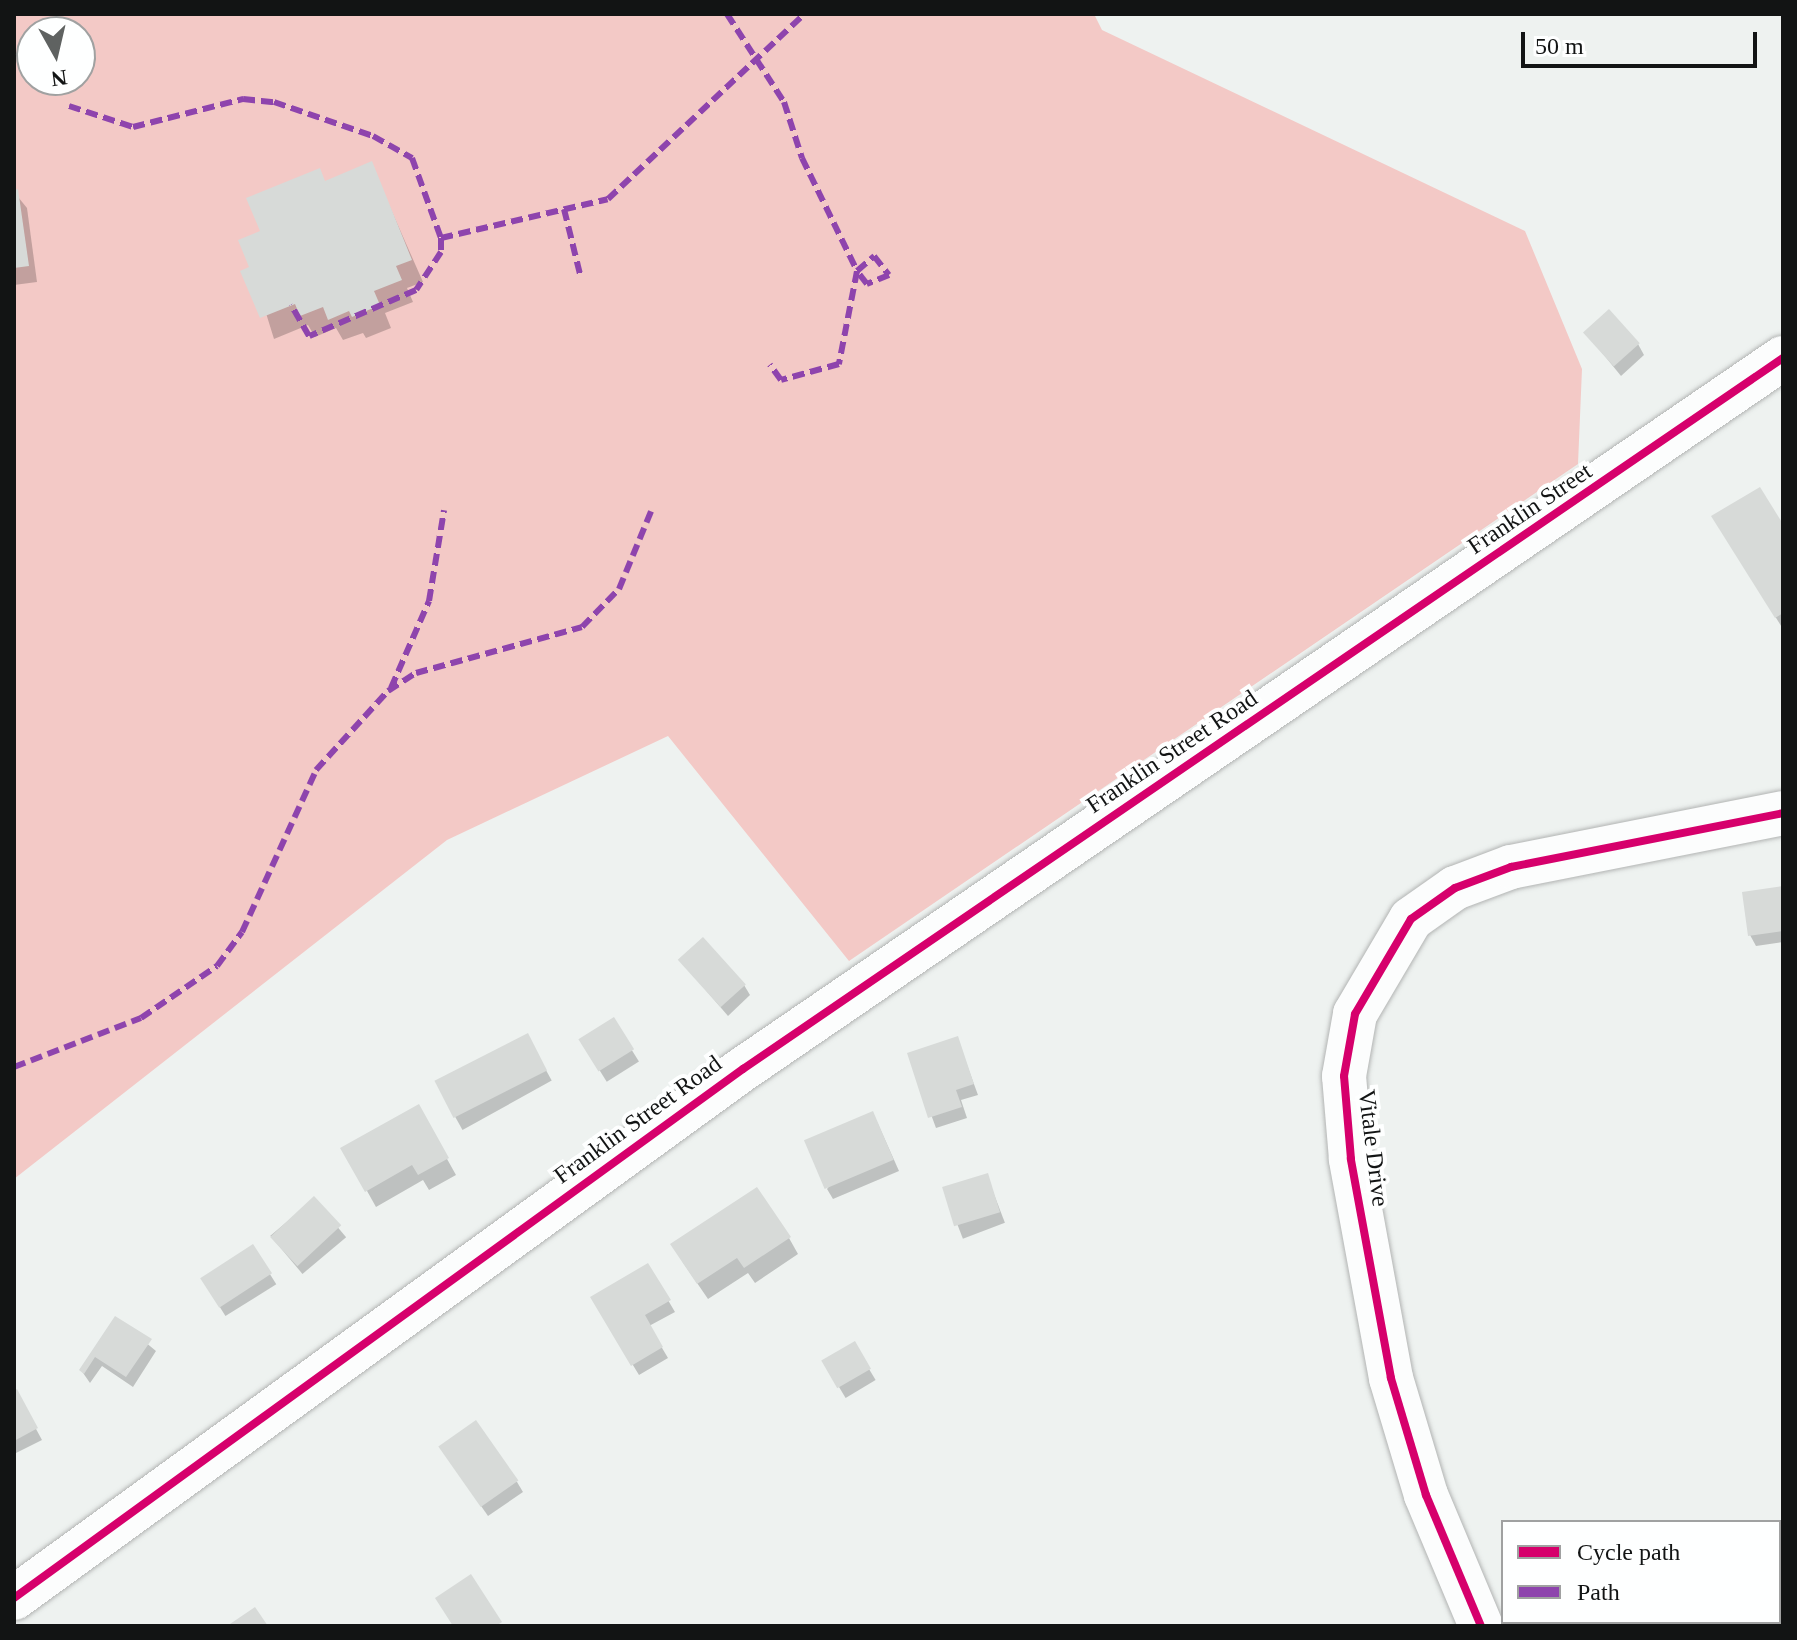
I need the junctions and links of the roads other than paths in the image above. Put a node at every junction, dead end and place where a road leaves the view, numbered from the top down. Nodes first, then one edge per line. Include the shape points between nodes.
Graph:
1 (1783, 358) edge
2 (1297, 692) joint
3 (1783, 813) edge
4 (14, 1598) edge
5 (1481, 1626) edge

1 - 2 street, Franklin Street
2 - 4 street, Franklin Street Road via 743,1069
3 - 5 street, Vitale Drive via 1511,867 1455,888 1411,919 1355,1014 1344,1076 1351,1159 1391,1378 1426,1495

